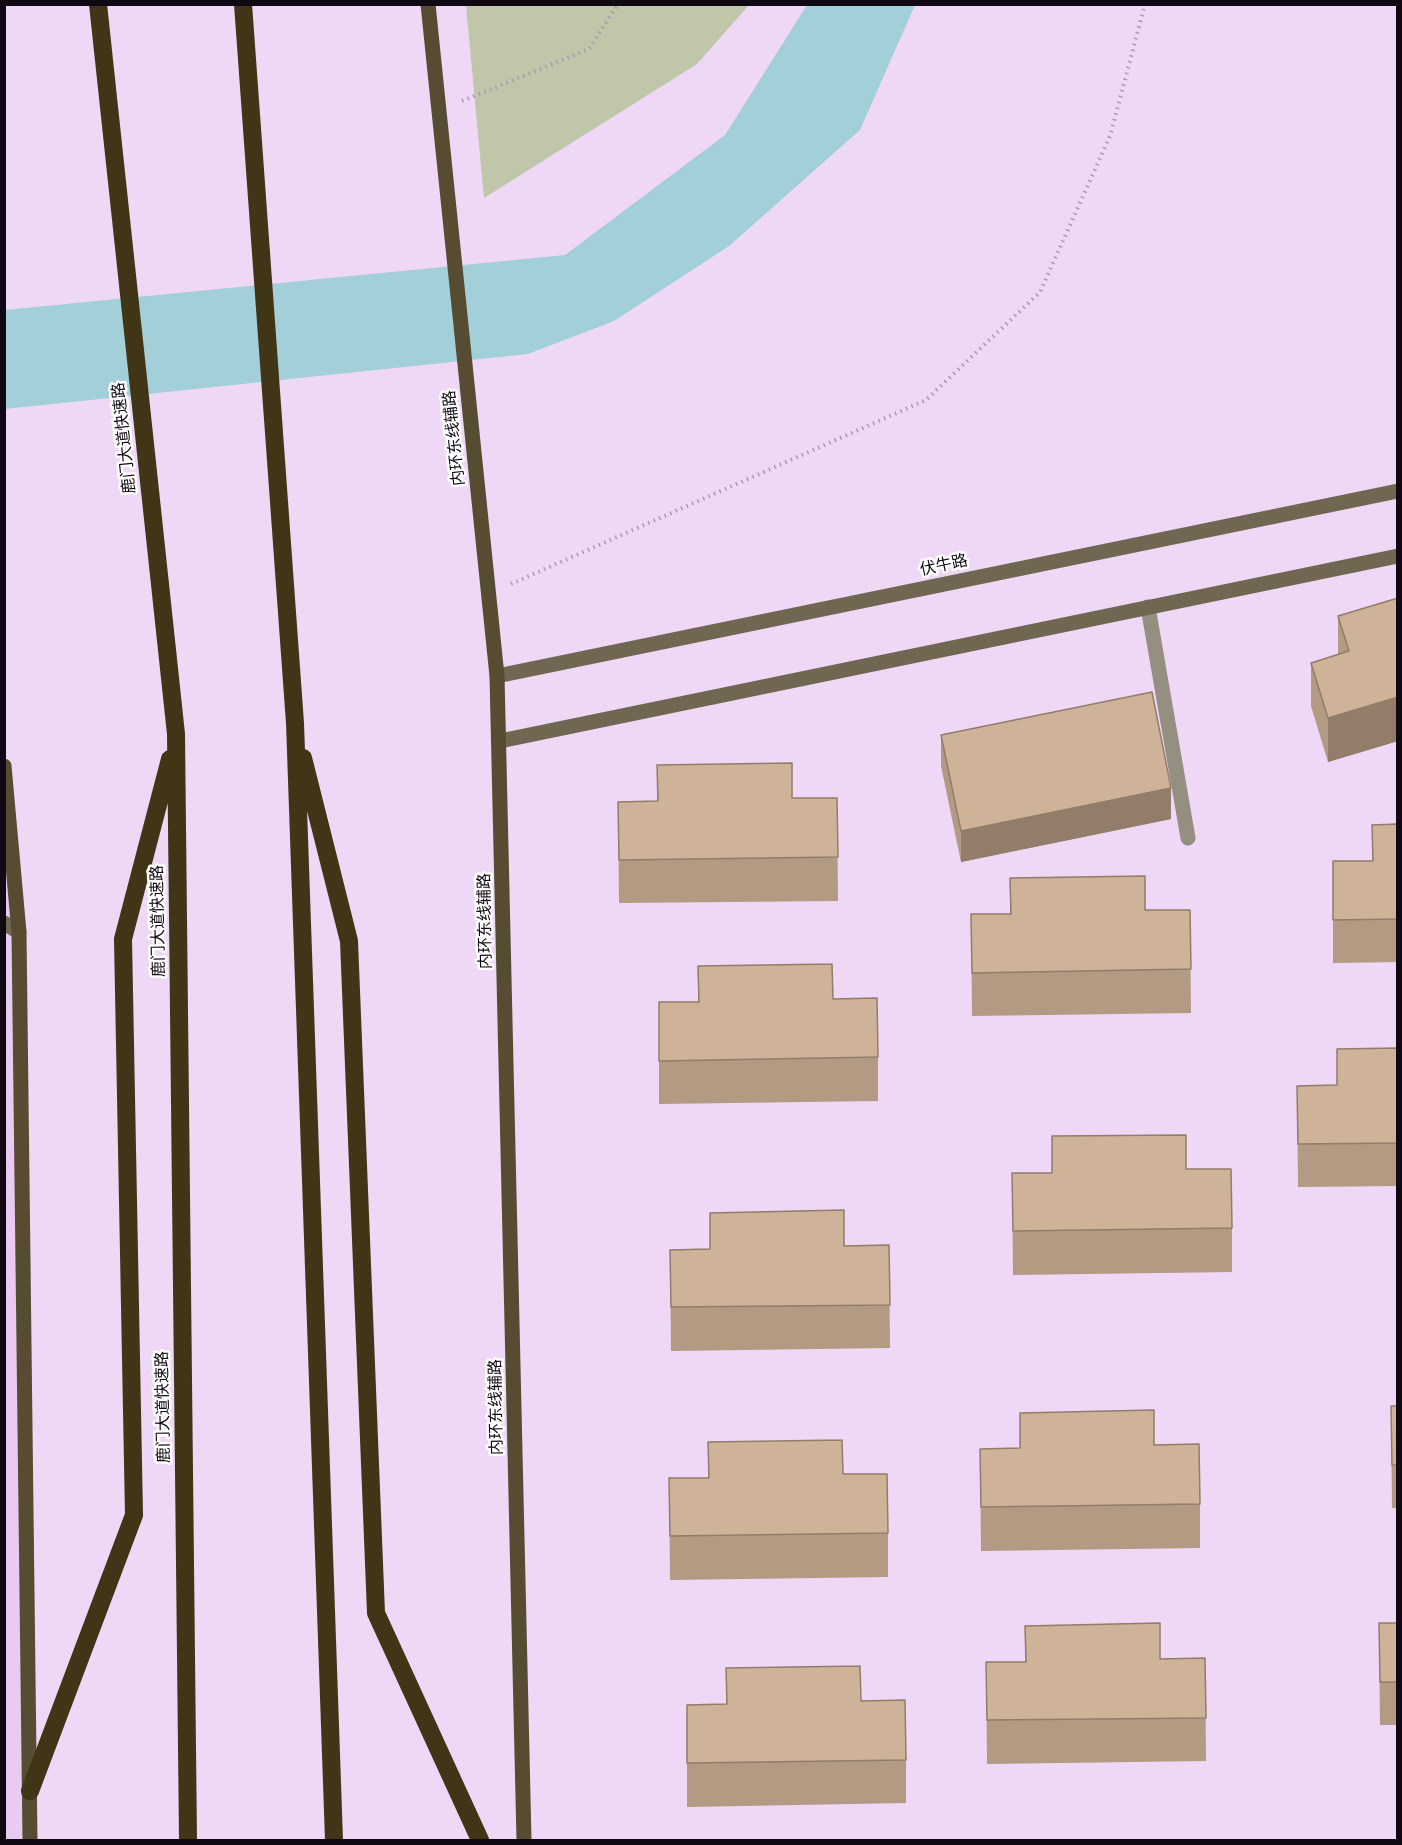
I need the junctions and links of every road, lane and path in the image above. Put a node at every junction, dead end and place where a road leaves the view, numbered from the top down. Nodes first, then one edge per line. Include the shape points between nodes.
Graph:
1 (98, 4) edge
2 (243, 4) edge
3 (428, 4) edge
4 (618, 4) edge
5 (1143, 4) edge
6 (439, 110) junction
7 (1398, 491) edge
8 (1398, 556) edge
9 (489, 594) junction
10 (1148, 607) junction
11 (497, 676) junction
12 (295, 723) junction
13 (176, 734) junction
14 (500, 741) junction
15 (4, 766) edge
16 (1188, 838) dead end
17 (4, 923) edge
18 (18, 932) junction
19 (30, 1791) junction
20 (30, 1840) edge
21 (189, 1840) edge
22 (334, 1840) edge
23 (480, 1840) edge
24 (524, 1840) edge

1 - 13 highway, 鹿门大道快速路
2 - 12 highway
3 - 6 main road, 内环东线辅路
4 - 6 path via 589,49
5 - 9 path via 1110,136 1040,292 926,400
6 - 9 main road, 内环东线辅路
7 - 11 street, 伏牛路
8 - 10 street
9 - 11 main road, 内环东线辅路
10 - 14 street
10 - 16 lane
11 - 14 main road, 内环东线辅路
12 - 22 highway
12 - 23 highway via 350,941 376,1613
13 - 19 highway via 123,939 134,1515
13 - 21 highway, 鹿门大道快速路
14 - 24 main road, 内环东线辅路
15 - 18 main road
17 - 18 street
18 - 19 main road
19 - 20 main road

